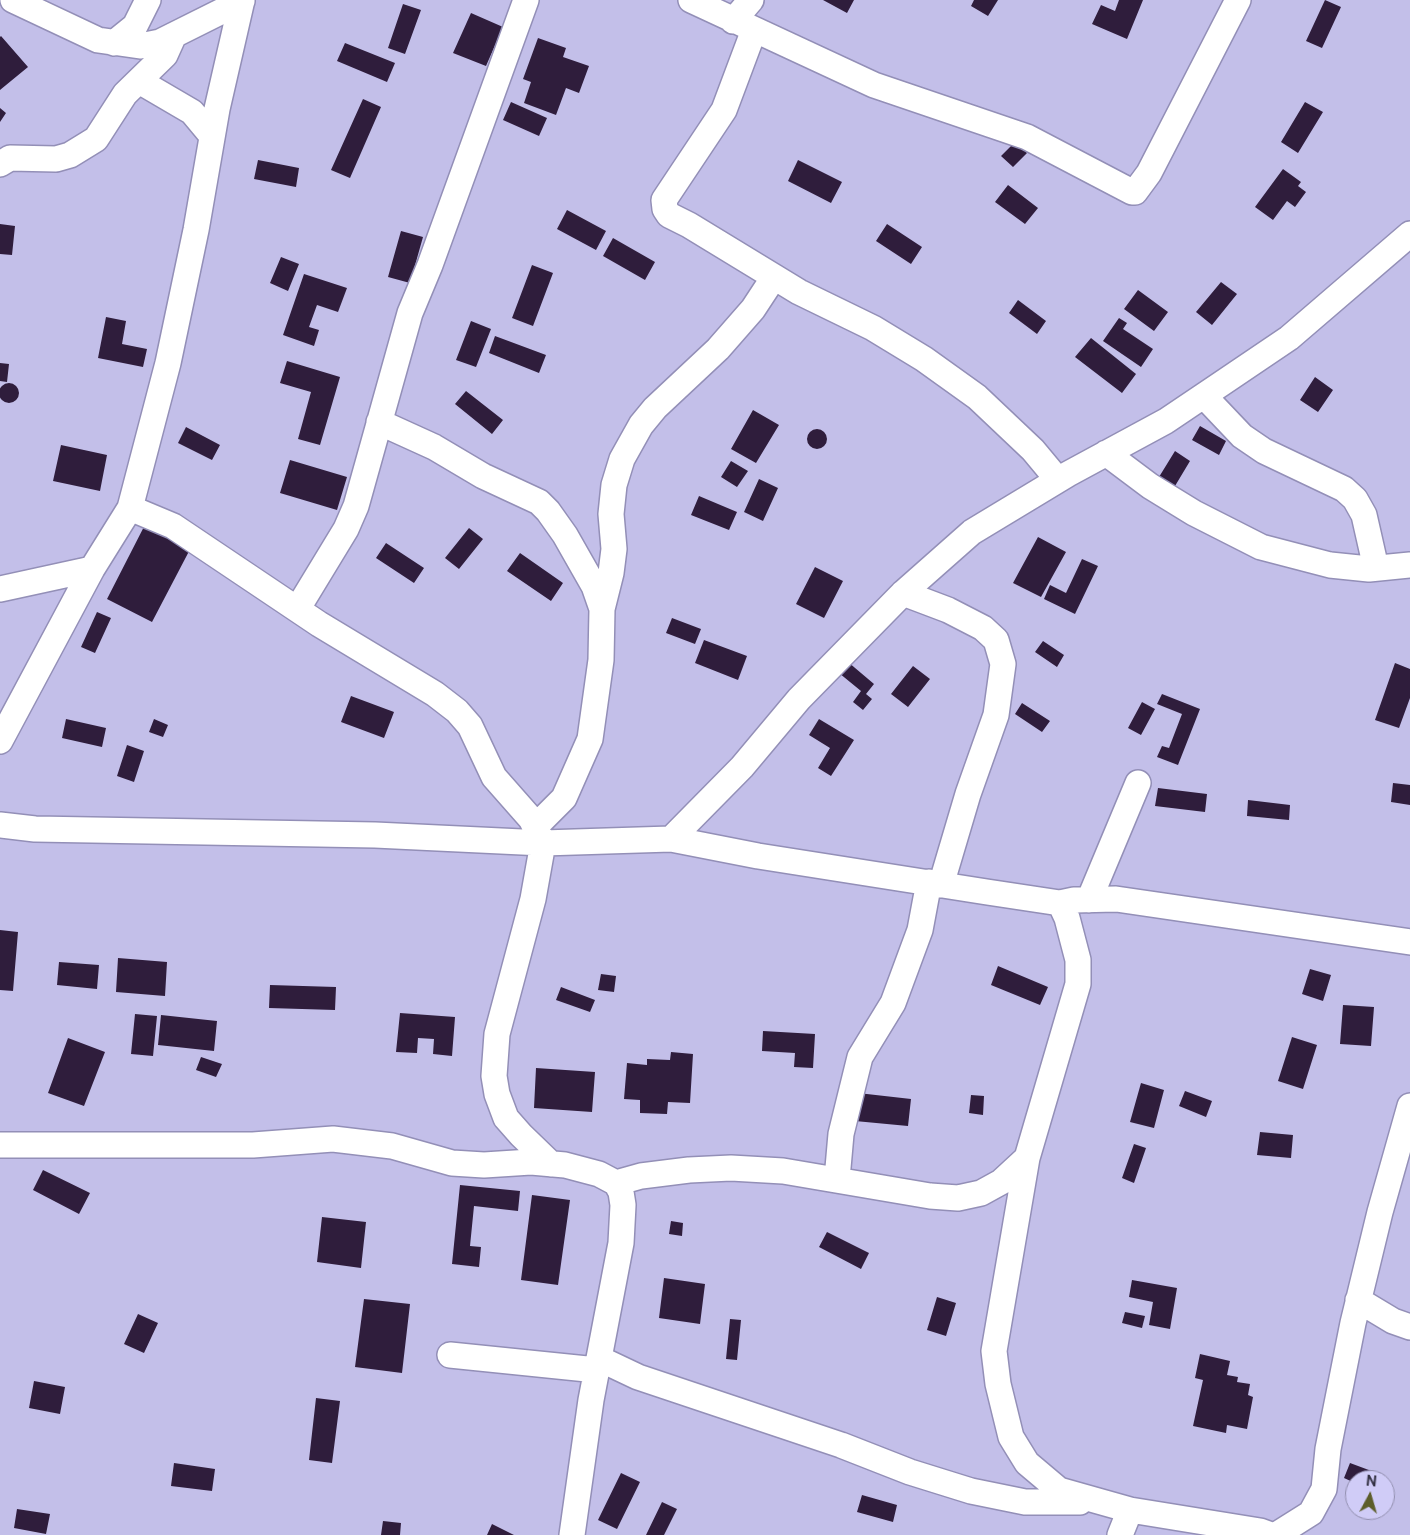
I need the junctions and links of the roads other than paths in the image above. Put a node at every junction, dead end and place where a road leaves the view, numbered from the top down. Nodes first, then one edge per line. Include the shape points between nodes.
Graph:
1 (148, 0) edge
2 (242, 0) edge
3 (526, 0) edge
4 (691, 0) edge
5 (751, 0) edge
6 (1238, 0) edge
7 (15, 1) edge
8 (744, 25) junction
9 (174, 35) junction
10 (114, 44) junction
11 (139, 81) junction
12 (212, 136) junction
13 (0, 164) edge
14 (1410, 234) edge
15 (774, 277) junction
16 (1204, 396) junction
17 (379, 422) junction
18 (1106, 453) junction
19 (1058, 480) junction
20 (130, 508) junction
21 (1410, 565) edge
22 (1376, 568) junction
23 (92, 569) junction
24 (0, 589) edge
25 (903, 593) junction
26 (298, 608) junction
27 (602, 609) junction
28 (0, 741) edge
29 (1138, 783) dead end
30 (0, 825) edge
31 (539, 835) junction
32 (671, 839) junction
33 (935, 884) junction
34 (1089, 900) junction
35 (1060, 902) junction
36 (1410, 942) edge
37 (1410, 1106) edge
38 (0, 1145) edge
39 (1027, 1158) junction
40 (551, 1164) junction
41 (837, 1179) junction
42 (616, 1183) junction
43 (1358, 1300) junction
44 (1410, 1327) edge
45 (450, 1355) dead end
46 (598, 1365) junction
47 (1097, 1502) junction
48 (1130, 1510) junction
49 (572, 1535) edge
50 (1120, 1535) edge
51 (1271, 1535) edge
52 (1276, 1535) edge

1 - 10 street via 135,26
2 - 9 street
2 - 12 street
3 - 17 street via 410,313
4 - 8 street
5 - 8 street
6 - 8 street via 1149,173 1135,192 1026,137 874,85
7 - 10 street via 98,40
8 - 15 street via 724,110 664,200 665,209 669,215
9 - 10 street via 140,46
9 - 11 street via 164,55
11 - 12 street via 192,112
11 - 13 street via 125,94 96,139 70,155 56,159 10,158
12 - 20 street via 168,363
14 - 16 street via 1289,338
15 - 19 street via 916,354 977,397 1033,450
15 - 27 street via 718,349 646,419 622,460 614,485 611,514 614,549
16 - 18 street via 1166,421
16 - 22 street via 1242,436 1264,451 1344,489 1364,515
17 - 26 street via 356,506 346,529
17 - 27 street via 539,502 566,535 594,586
18 - 19 street
18 - 22 street via 1157,491 1261,547 1330,565
19 - 25 street via 972,532
20 - 23 street
20 - 26 street via 173,526 214,556
21 - 22 street
23 - 24 street
23 - 28 street
25 - 32 street via 799,699 742,767
25 - 33 street via 983,628 996,640 1002,664 996,715
26 - 31 street via 328,630 413,679 457,711 470,726 494,776 521,805
27 - 31 street via 601,660 590,739 564,798
29 - 34 street
30 - 31 street via 35,830
31 - 32 street
31 - 40 street via 533,899 497,1034 494,1076 506,1118
32 - 33 street
33 - 35 street
33 - 41 street via 893,1003 860,1057 841,1134
34 - 35 street
34 - 36 street via 1116,899 1162,905
35 - 39 street via 1078,960 1078,984
37 - 43 street
38 - 40 street via 253,1145 333,1139 392,1146 452,1163
39 - 41 street via 1002,1182 968,1198 930,1196
39 - 47 street via 994,1351 998,1384 1011,1437 1027,1463 1059,1490
40 - 42 street via 584,1169
41 - 42 street via 731,1168 641,1176
42 - 46 street via 621,1192 622,1243
43 - 44 street via 1393,1321
43 - 52 street via 1342,1374 1324,1490 1311,1513
45 - 46 street
46 - 47 street via 841,1445 971,1492 1025,1502
46 - 49 street
47 - 48 street
48 - 50 street
48 - 51 street

